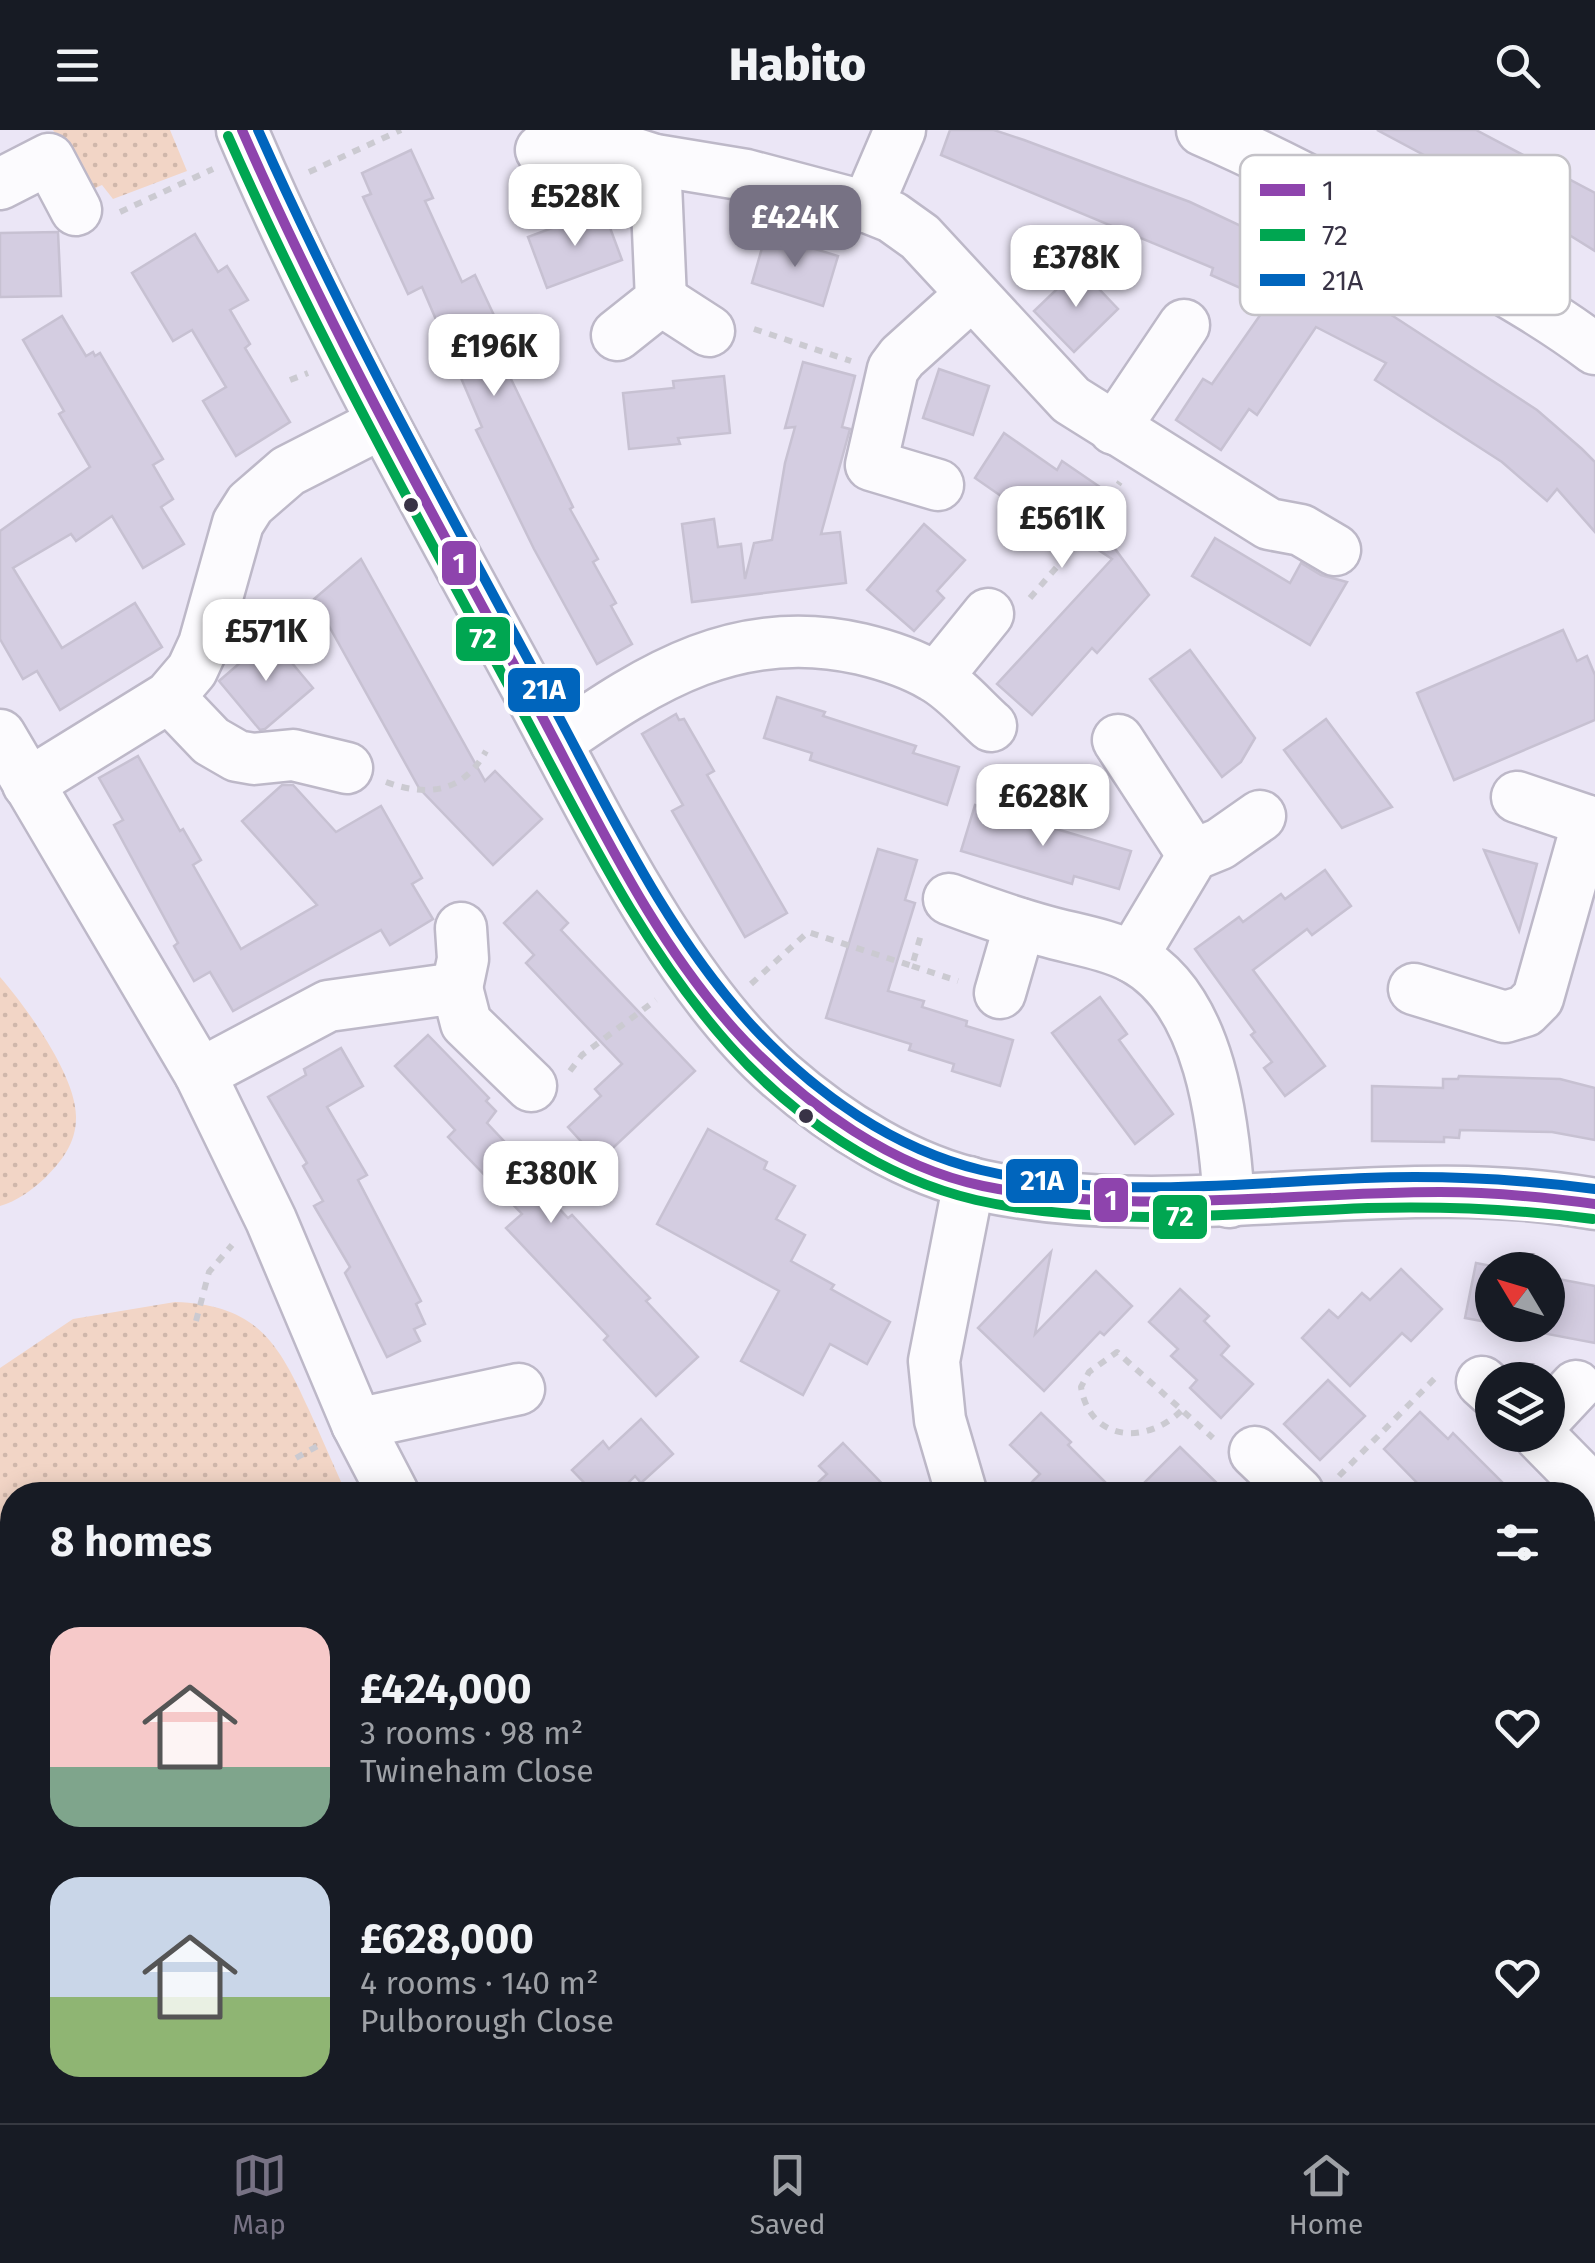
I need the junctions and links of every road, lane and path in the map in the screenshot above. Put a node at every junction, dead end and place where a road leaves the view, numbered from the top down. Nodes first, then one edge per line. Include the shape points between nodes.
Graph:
1 (401, 130) edge
2 (900, 130) edge
3 (1202, 130) edge
4 (41, 145) edge
5 (541, 150) dead end
6 (1257, 155) edge
7 (254, 159) edge
8 (656, 160) junction
9 (0, 184) edge
10 (868, 207) junction
11 (76, 210) joint
12 (972, 294) junction
13 (661, 300) junction
14 (1547, 315) edge
15 (1184, 325) dead end
16 (709, 331) joint
17 (618, 334) dead end
18 (1595, 348) edge
19 (894, 369) junction
20 (382, 423) junction
21 (1128, 438) junction
22 (938, 485) dead end
23 (1335, 550) dead end
24 (988, 614) joint
25 (937, 677) junction
26 (169, 697) junction
27 (991, 726) dead end
28 (0, 735) edge
29 (1118, 740) dead end
30 (556, 743) junction
31 (486, 751) dead end
32 (348, 768) joint
33 (28, 784) junction
34 (1517, 797) dead end
35 (1260, 816) dead end
36 (1591, 822) edge
37 (1193, 856) junction
38 (949, 900) joint
39 (1020, 924) junction
40 (462, 928) dead end
41 (1132, 958) junction
42 (687, 966) junction
43 (458, 988) junction
44 (1414, 989) dead end
45 (1000, 994) dead end
46 (721, 1012) junction
47 (200, 1074) junction
48 (531, 1086) joint
49 (970, 1182) junction
50 (1230, 1202) junction
51 (1595, 1204) edge
52 (270, 1220) junction
53 (196, 1321) dead end
54 (519, 1389) dead end
55 (1475, 1393) edge
56 (1181, 1411) junction
57 (357, 1424) junction
58 (1255, 1452) joint
59 (1556, 1452) edge
60 (387, 1482) edge
61 (958, 1482) edge
62 (1295, 1482) edge
63 (1317, 1482) edge
64 (1585, 1482) edge

1 - 7 path
2 - 10 street
3 - 6 street
4 - 9 street
4 - 11 street
5 - 8 street via 570,143
7 - 11 path via 198,175 111,216 101,204
7 - 20 street
8 - 10 street
8 - 13 street
10 - 12 street via 920,236
12 - 19 street
12 - 21 street via 1071,400
13 - 16 street
13 - 17 street
14 - 18 street
15 - 21 street
16 - 19 path via 725,318
19 - 22 street via 871,465
20 - 26 street via 288,470 250,504 238,523 204,644
20 - 30 street
21 - 23 street via 1269,524 1301,530
21 - 24 path via 1074,547 1004,628
24 - 25 street
25 - 27 street
25 - 30 street via 834,643 762,643 668,672
26 - 32 street via 212,741 237,756 293,755
26 - 33 street
28 - 33 street
29 - 37 street
30 - 42 street
31 - 32 path via 462,778 428,792
33 - 47 street
34 - 36 street
35 - 37 street
36 - 44 street via 1530,1008 1505,1017
37 - 41 street
38 - 39 street
38 - 46 path via 934,893 912,966 808,932
39 - 41 street
39 - 45 street
40 - 43 street
41 - 50 street via 1171,992 1197,1036 1216,1093
42 - 46 street
42 - 48 path via 655,1002 582,1056 543,1099
43 - 47 street via 328,1006
43 - 48 street via 466,1023
46 - 49 street via 779,1074 825,1110 918,1165
47 - 52 street
49 - 50 street via 1083,1200
49 - 61 street via 934,1362 940,1420
50 - 51 street via 1440,1192
52 - 53 path via 237,1238 208,1272
52 - 57 street
54 - 57 street
55 - 63 path via 1470,1396 1442,1371
56 - 56 path via 1116,1352 1081,1387 1099,1420 1126,1434 1159,1429
56 - 58 path via 1243,1464
57 - 60 street
58 - 62 street
59 - 64 street

